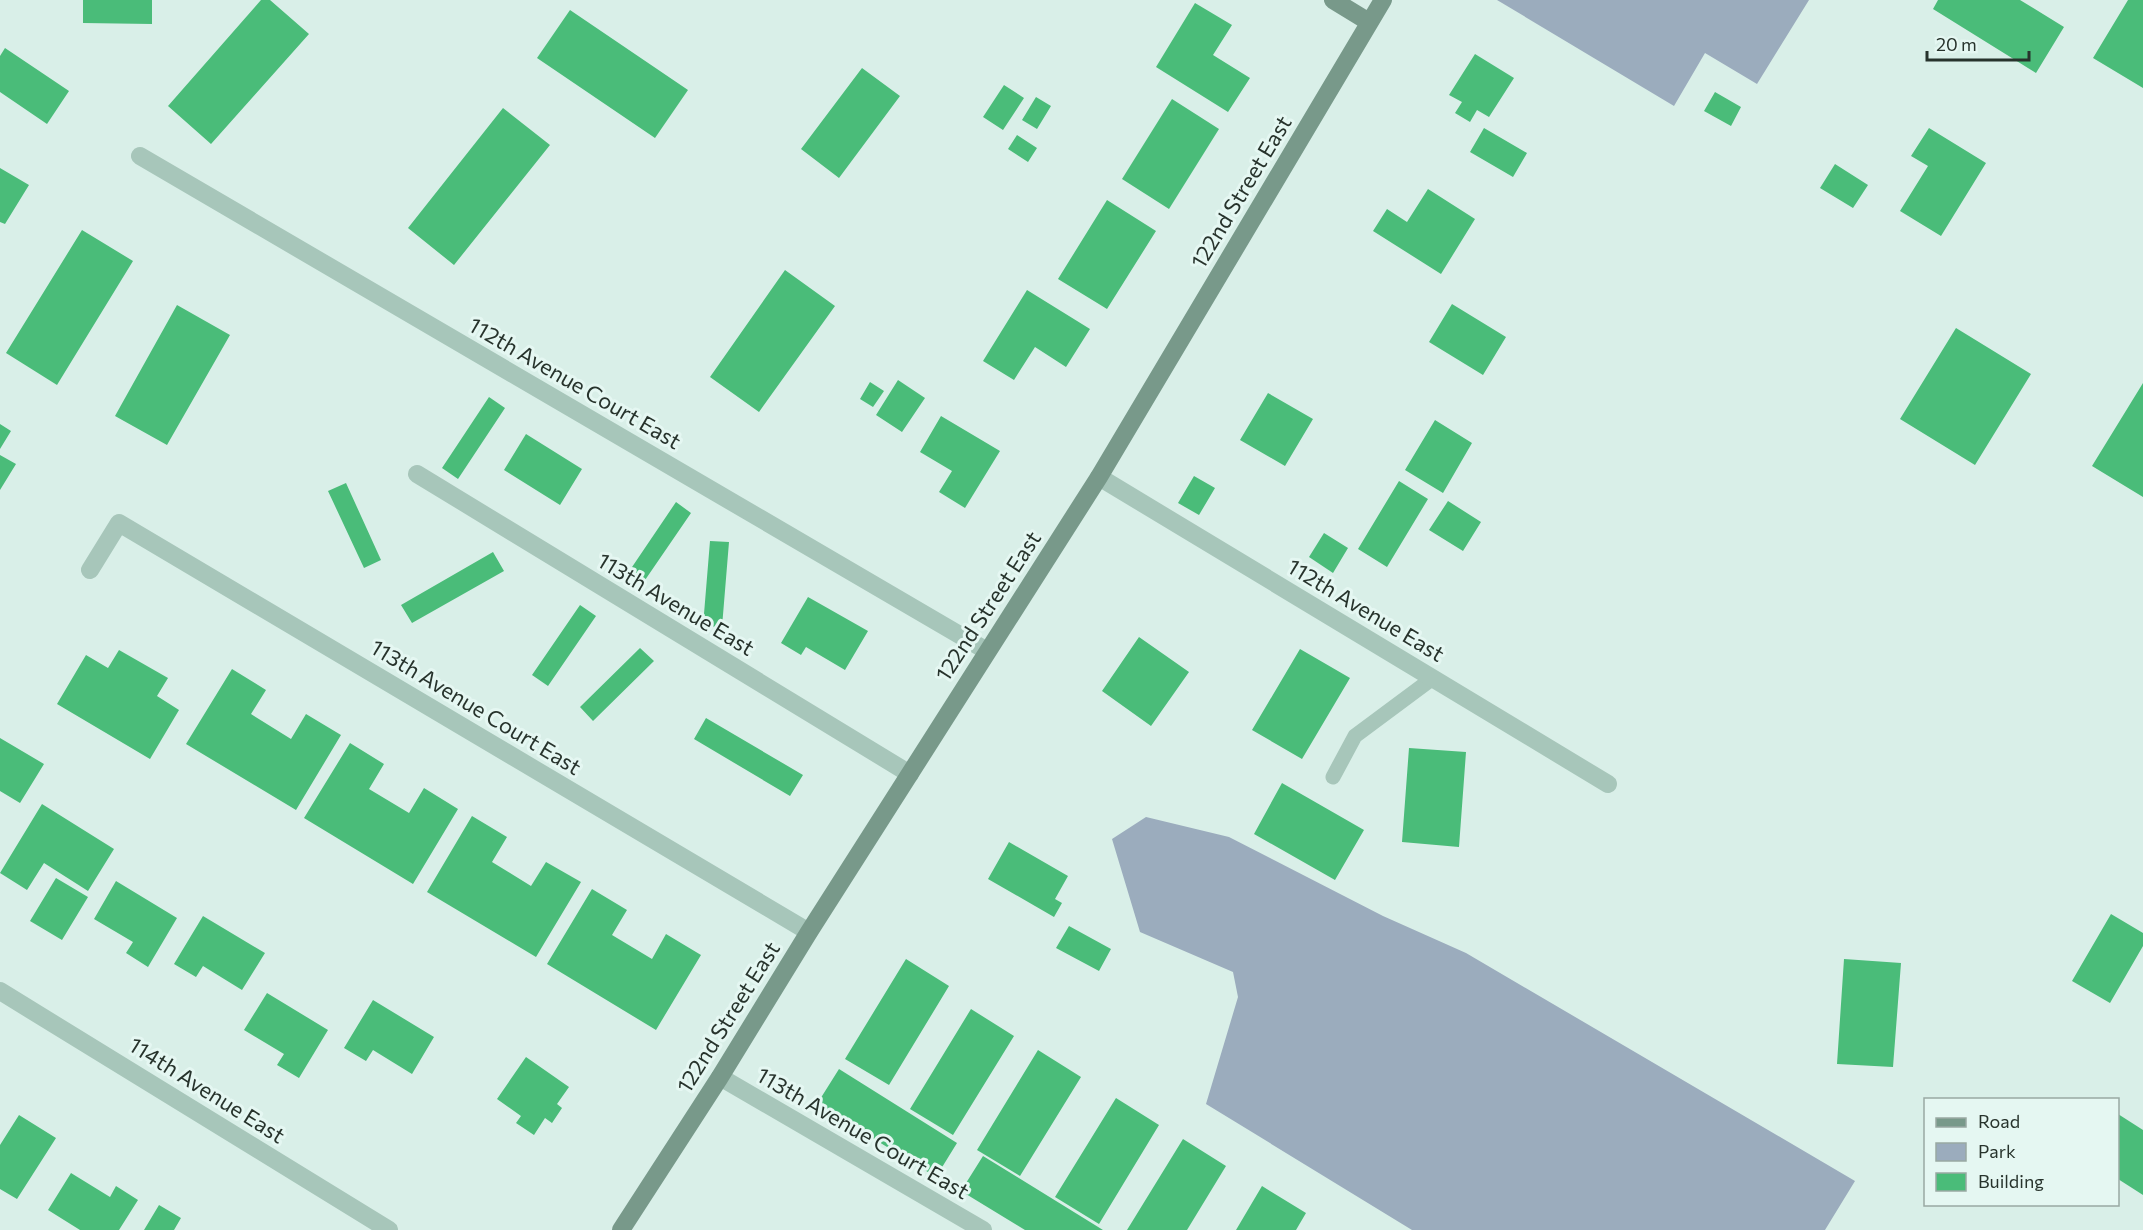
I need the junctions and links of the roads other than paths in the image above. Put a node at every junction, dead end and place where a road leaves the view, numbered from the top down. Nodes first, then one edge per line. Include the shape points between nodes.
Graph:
1 (1333, 0) edge
2 (1383, 0) edge
3 (1369, 22) junction
4 (140, 156) dead end
5 (417, 474) dead end
6 (1099, 477) junction
7 (90, 570) dead end
8 (987, 651) junction
9 (1433, 678) junction
10 (910, 774) junction
11 (1333, 777) dead end
12 (1608, 784) dead end
13 (809, 932) junction
14 (0, 992) edge
15 (720, 1077) junction
16 (389, 1230) edge
17 (621, 1230) edge
18 (983, 1230) edge

1 - 3 street
2 - 3 street, 122nd Street East
3 - 6 street, 122nd Street East
4 - 8 street, 112th Avenue Court East
5 - 10 street, 113th Avenue East
6 - 8 street, 122nd Street East
6 - 9 street, 112th Avenue East
7 - 13 street, 113th Avenue Court East via 119,523
8 - 10 street, 122nd Street East
9 - 11 lane via 1355,736
9 - 12 street, 112th Avenue East
10 - 13 street, 122nd Street East
13 - 15 street, 122nd Street East
14 - 16 street, 114th Avenue East
15 - 17 street, 122nd Street East
15 - 18 street, 113th Avenue Court East

